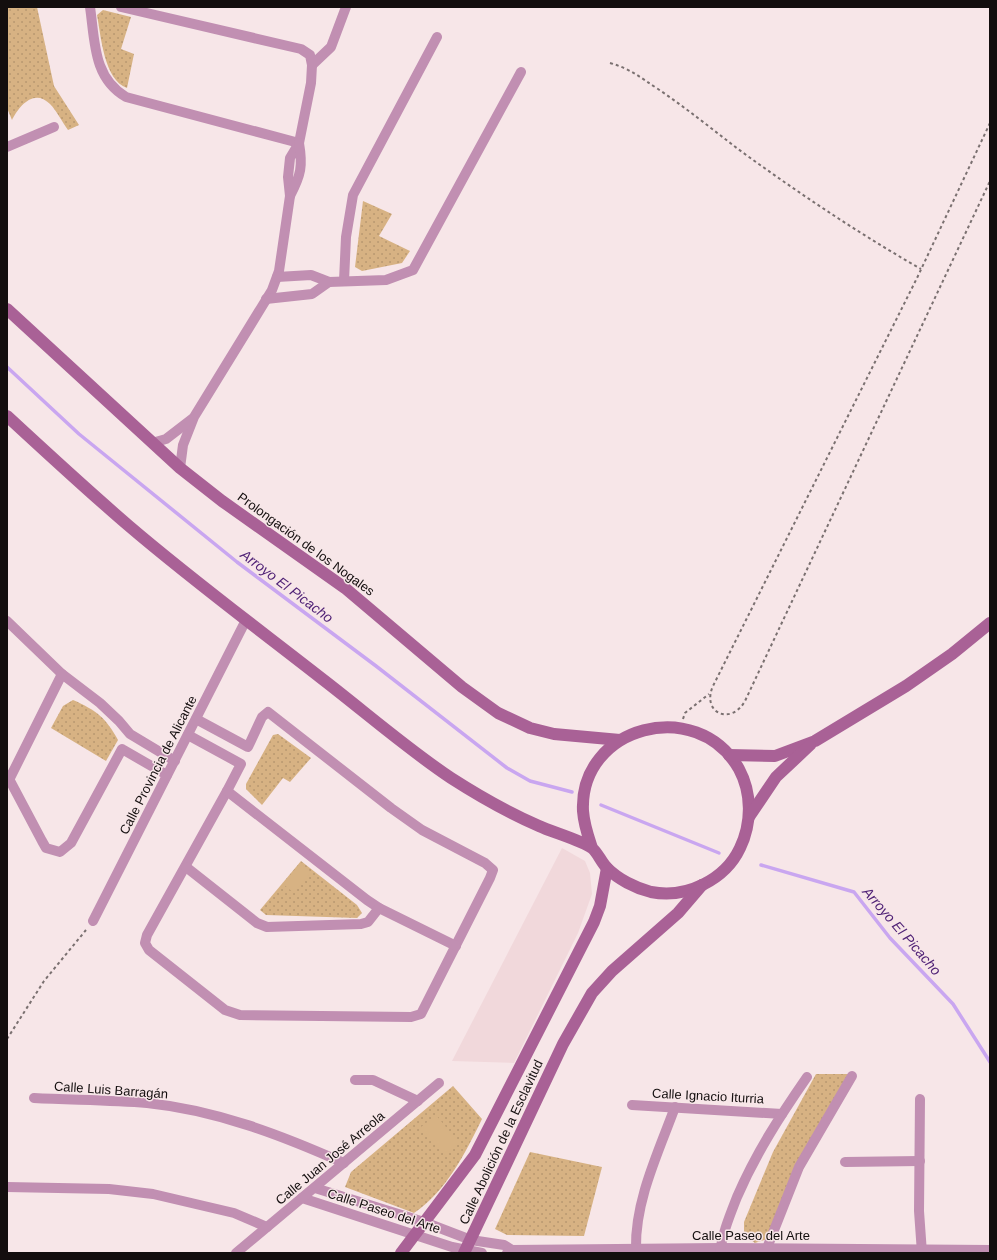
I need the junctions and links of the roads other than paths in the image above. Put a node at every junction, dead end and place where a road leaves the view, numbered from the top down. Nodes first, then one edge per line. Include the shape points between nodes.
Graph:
1 (90, 7) edge
2 (121, 7) edge
3 (346, 7) edge
4 (437, 37) dead end
5 (312, 65) junction
6 (521, 72) dead end
7 (54, 127) dead end
8 (298, 143) junction
9 (7, 147) edge
10 (276, 277) junction
11 (344, 281) junction
12 (329, 282) junction
13 (266, 299) junction
14 (7, 309) edge
15 (7, 416) edge
16 (194, 418) junction
17 (152, 443) junction
18 (180, 468) junction
19 (246, 620) junction
20 (7, 621) edge
21 (990, 623) edge
22 (62, 674) junction
23 (196, 719) junction
24 (130, 734) junction
25 (188, 735) junction
26 (620, 740) junction
27 (815, 740) junction
28 (248, 747) junction
29 (122, 749) junction
30 (729, 755) junction
31 (175, 761) junction
32 (241, 764) junction
33 (167, 775) junction
34 (8, 777) edge
35 (228, 791) junction
36 (749, 817) junction
37 (592, 848) junction
38 (186, 867) junction
39 (607, 868) junction
40 (702, 885) junction
41 (379, 908) junction
42 (93, 921) road end
43 (456, 946) junction
44 (563, 1044) joint
45 (852, 1076) dead end
46 (806, 1077) dead end
47 (355, 1080) dead end
48 (439, 1083) dead end
49 (34, 1098) dead end
50 (920, 1099) dead end
51 (418, 1101) junction
52 (632, 1105) dead end
53 (675, 1107) junction
54 (782, 1114) junction
55 (920, 1161) junction
56 (845, 1162) dead end
57 (344, 1163) junction
58 (7, 1186) edge
59 (315, 1188) junction
60 (302, 1198) junction
61 (350, 1200) junction
62 (344, 1212) junction
63 (424, 1222) junction
64 (267, 1227) junction
65 (413, 1235) junction
66 (471, 1240) junction
67 (636, 1248) junction
68 (720, 1250) edge
69 (990, 1250) edge
70 (509, 1251) edge
71 (659, 1251) edge
72 (767, 1251) edge
73 (922, 1251) edge
74 (465, 1252) edge
75 (236, 1253) edge
76 (401, 1253) edge
77 (482, 1253) edge

1 - 8 street via 99,67 115,90 126,97
2 - 5 street via 301,49 310,55
3 - 5 street via 331,47
4 - 11 street via 354,195 346,236
5 - 8 street via 311,83
6 - 11 street via 413,270 386,280
7 - 9 street
8 - 10 street via 290,158 290,196
10 - 12 street via 311,275
10 - 13 street
11 - 12 street
12 - 13 street via 312,294
13 - 16 street
14 - 17 main road, Prolongación de los Nogales
15 - 19 main road via 127,524
16 - 17 street via 166,439
16 - 18 street via 183,445
17 - 18 main road, Prolongación de los Nogales
18 - 26 main road, Prolongación de los Nogales via 345,588 462,687 498,713 530,728 554,734
19 - 23 street, Calle Provincia de Alicante
19 - 37 main road via 451,778 500,807
20 - 22 street
21 - 27 main road via 906,686
22 - 24 street via 100,703
22 - 34 street
23 - 25 street, Calle Provincia de Alicante
23 - 28 street
24 - 29 street
24 - 31 street
25 - 31 street, Calle Provincia de Alicante
25 - 32 street
26 - 30 main road, Prolongación de los Nogales via 648,729 680,728 706,737
26 - 37 main road, Prolongación de los Nogales via 605,753 593,770 585,789 585,829
27 - 30 main road via 775,756
27 - 36 main road via 776,776
28 - 32 street
28 - 43 street via 262,717 268,712 422,830 485,863 493,870
29 - 33 street
29 - 34 street via 71,843 60,852 46,848
30 - 36 main road, Prolongación de los Nogales via 745,784 749,800
31 - 33 street, Calle Provincia de Alicante
32 - 35 street
33 - 42 street, Calle Provincia de Alicante
35 - 38 street
35 - 41 street
36 - 40 main road, Prolongación de los Nogales via 746,834 730,864
37 - 39 main road, Prolongación de los Nogales
38 - 41 street via 257,923 267,927 361,924 368,922
38 - 43 street via 147,935 145,943 150,950 225,1010 240,1015 411,1017 421,1014
39 - 40 main road, Prolongación de los Nogales via 627,883 652,892 677,892
39 - 63 main road, Calle Abolición de la Esclavitud via 600,906 594,922 536,1037 475,1155 458,1181
40 - 44 main road, Prolongación de los Nogales via 678,913 612,971 592,993
41 - 43 street
44 - 66 main road, Calle Abolición de la Esclavitud
45 - 72 street via 799,1167
46 - 54 street
47 - 51 street via 373,1080
48 - 51 street, Calle Juan José Arreola
49 - 57 street, Calle Luis Barragán via 147,1104 198,1112 291,1139
50 - 55 street
51 - 57 street, Calle Juan José Arreola
52 - 53 street, Calle Ignacio Iturria
53 - 54 street, Calle Ignacio Iturria
53 - 67 street via 649,1178 636,1230
54 - 68 street via 749,1170 730,1216
55 - 56 street
55 - 73 street via 919,1211
57 - 59 street, Calle Juan José Arreola
58 - 64 street via 109,1189 153,1194 234,1213
59 - 60 street, Calle Juan José Arreola
59 - 61 street, Calle Paseo del Arte
60 - 62 street, Calle Paseo del Arte
60 - 64 street, Calle Juan José Arreola
61 - 62 street
61 - 63 street, Calle Paseo del Arte
62 - 65 street, Calle Paseo del Arte
63 - 65 main road, Calle Abolición de la Esclavitud
63 - 66 street, Calle Paseo del Arte
64 - 75 street, Calle Juan José Arreola
65 - 74 street, Calle Paseo del Arte
65 - 76 main road, Calle Abolición de la Esclavitud
66 - 70 street, Calle Paseo del Arte via 504,1245
66 - 74 main road, Calle Abolición de la Esclavitud
67 - 70 street, Calle Paseo del Arte
67 - 71 street, Calle Paseo del Arte
68 - 71 street, Calle Paseo del Arte
68 - 72 street, Calle Paseo del Arte
69 - 73 street, Calle Paseo del Arte
72 - 73 street, Calle Paseo del Arte
74 - 77 street, Calle Paseo del Arte

